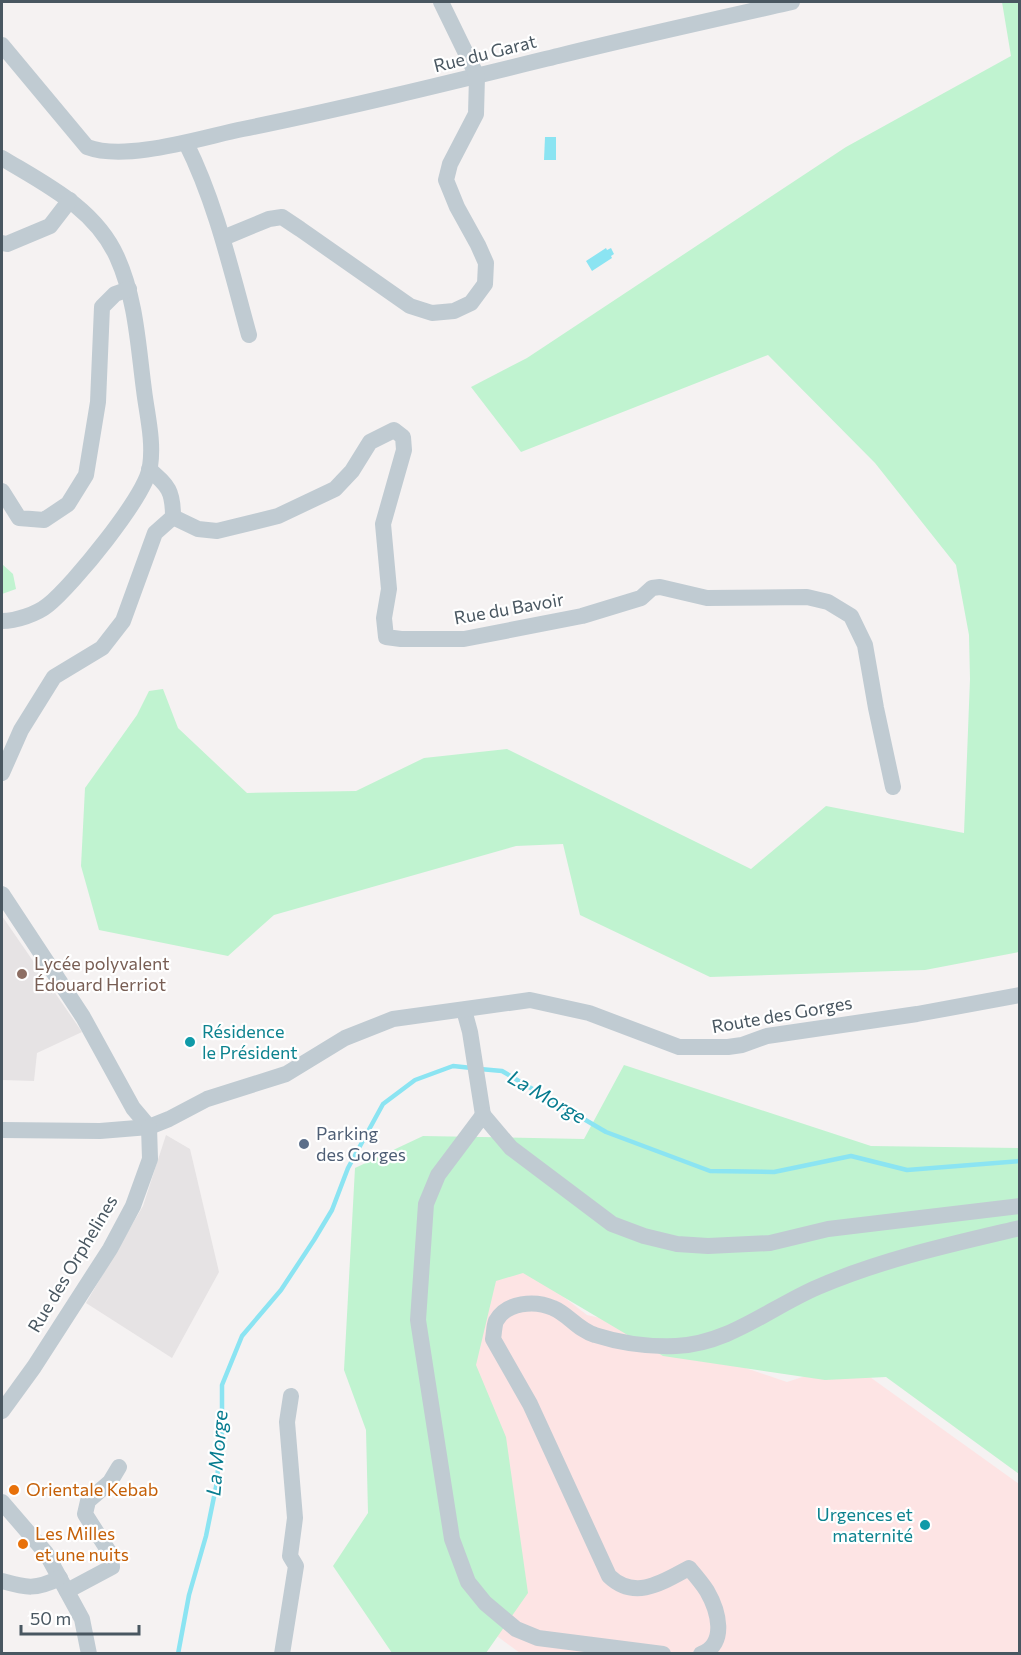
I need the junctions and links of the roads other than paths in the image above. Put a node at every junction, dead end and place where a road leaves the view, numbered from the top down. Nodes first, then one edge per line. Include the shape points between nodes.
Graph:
1 (441, 2) edge
2 (792, 2) edge
3 (2, 45) edge
4 (477, 76) junction
5 (186, 143) junction
6 (2, 158) edge
7 (70, 200) junction
8 (223, 238) junction
9 (2, 243) edge
10 (129, 289) junction
11 (249, 335) dead end
12 (150, 469) junction
13 (2, 491) edge
14 (173, 516) junction
15 (2, 621) edge
16 (2, 773) edge
17 (894, 787) dead end
18 (2, 894) edge
19 (1020, 995) edge
20 (464, 1011) junction
21 (482, 1107) junction
22 (149, 1127) junction
23 (2, 1130) edge
24 (1020, 1206) edge
25 (1020, 1228) edge
26 (291, 1396) dead end
27 (2, 1411) edge
28 (119, 1467) dead end
29 (2, 1502) edge
30 (2, 1581) edge
31 (63, 1585) junction
32 (89, 1653) edge
33 (282, 1653) edge
34 (663, 1653) edge
35 (701, 1653) edge

1 - 4 street
2 - 4 street, Rue du Garat
3 - 5 street, Rue du Garat via 87,147 117,151
4 - 5 street, Rue du Garat
4 - 8 street via 477,114 450,164 446,180 486,263 486,284 471,303 454,311 432,314 410,306 282,218 269,219
5 - 8 street
6 - 7 street
7 - 9 street via 50,226
7 - 10 street via 104,234
8 - 11 street
10 - 12 street via 151,434
10 - 13 street via 115,294 102,307 98,402 86,475 68,504 44,520 19,518
12 - 14 street via 165,482 173,500
12 - 15 street via 132,505 83,570 47,607 13,621
14 - 16 street via 155,533 123,621 102,648 54,677 21,730
14 - 17 street, Rue du Bavoir via 198,529 217,531 278,516 336,489 370,442 394,430 403,438 404,450 383,524 389,589 384,618 386,637 475,637 582,616 641,598 652,588 660,587 707,598 807,597 828,602 850,616 865,645
18 - 22 street via 83,1017 133,1108
19 - 20 street, Route des Gorges via 767,1036 728,1047 679,1047 589,1012 530,1000
20 - 21 street
20 - 22 street, Route des Gorges via 393,1019 345,1038 286,1074 207,1099
21 - 24 street via 511,1148 612,1224 677,1244 770,1243 828,1229
21 - 34 street via 438,1175 426,1204 418,1320 452,1539 468,1582 485,1603 516,1629 538,1638
22 - 23 street, Route des Gorges
22 - 27 street, Rue des Orphelines via 150,1160 133,1206 110,1249
25 - 35 street via 869,1268 818,1287 737,1330 678,1346 644,1346 595,1335 554,1308 535,1303 520,1304 496,1322 493,1339 530,1404 609,1576 616,1583 640,1589 656,1586 689,1568 707,1591 719,1618 717,1640 709,1651
26 - 33 street via 287,1422 295,1518 290,1557 296,1566
28 - 31 street via 110,1482 88,1501 85,1514 111,1555 112,1567
29 - 31 street via 46,1553
30 - 31 street via 29,1589
31 - 32 street via 82,1619

